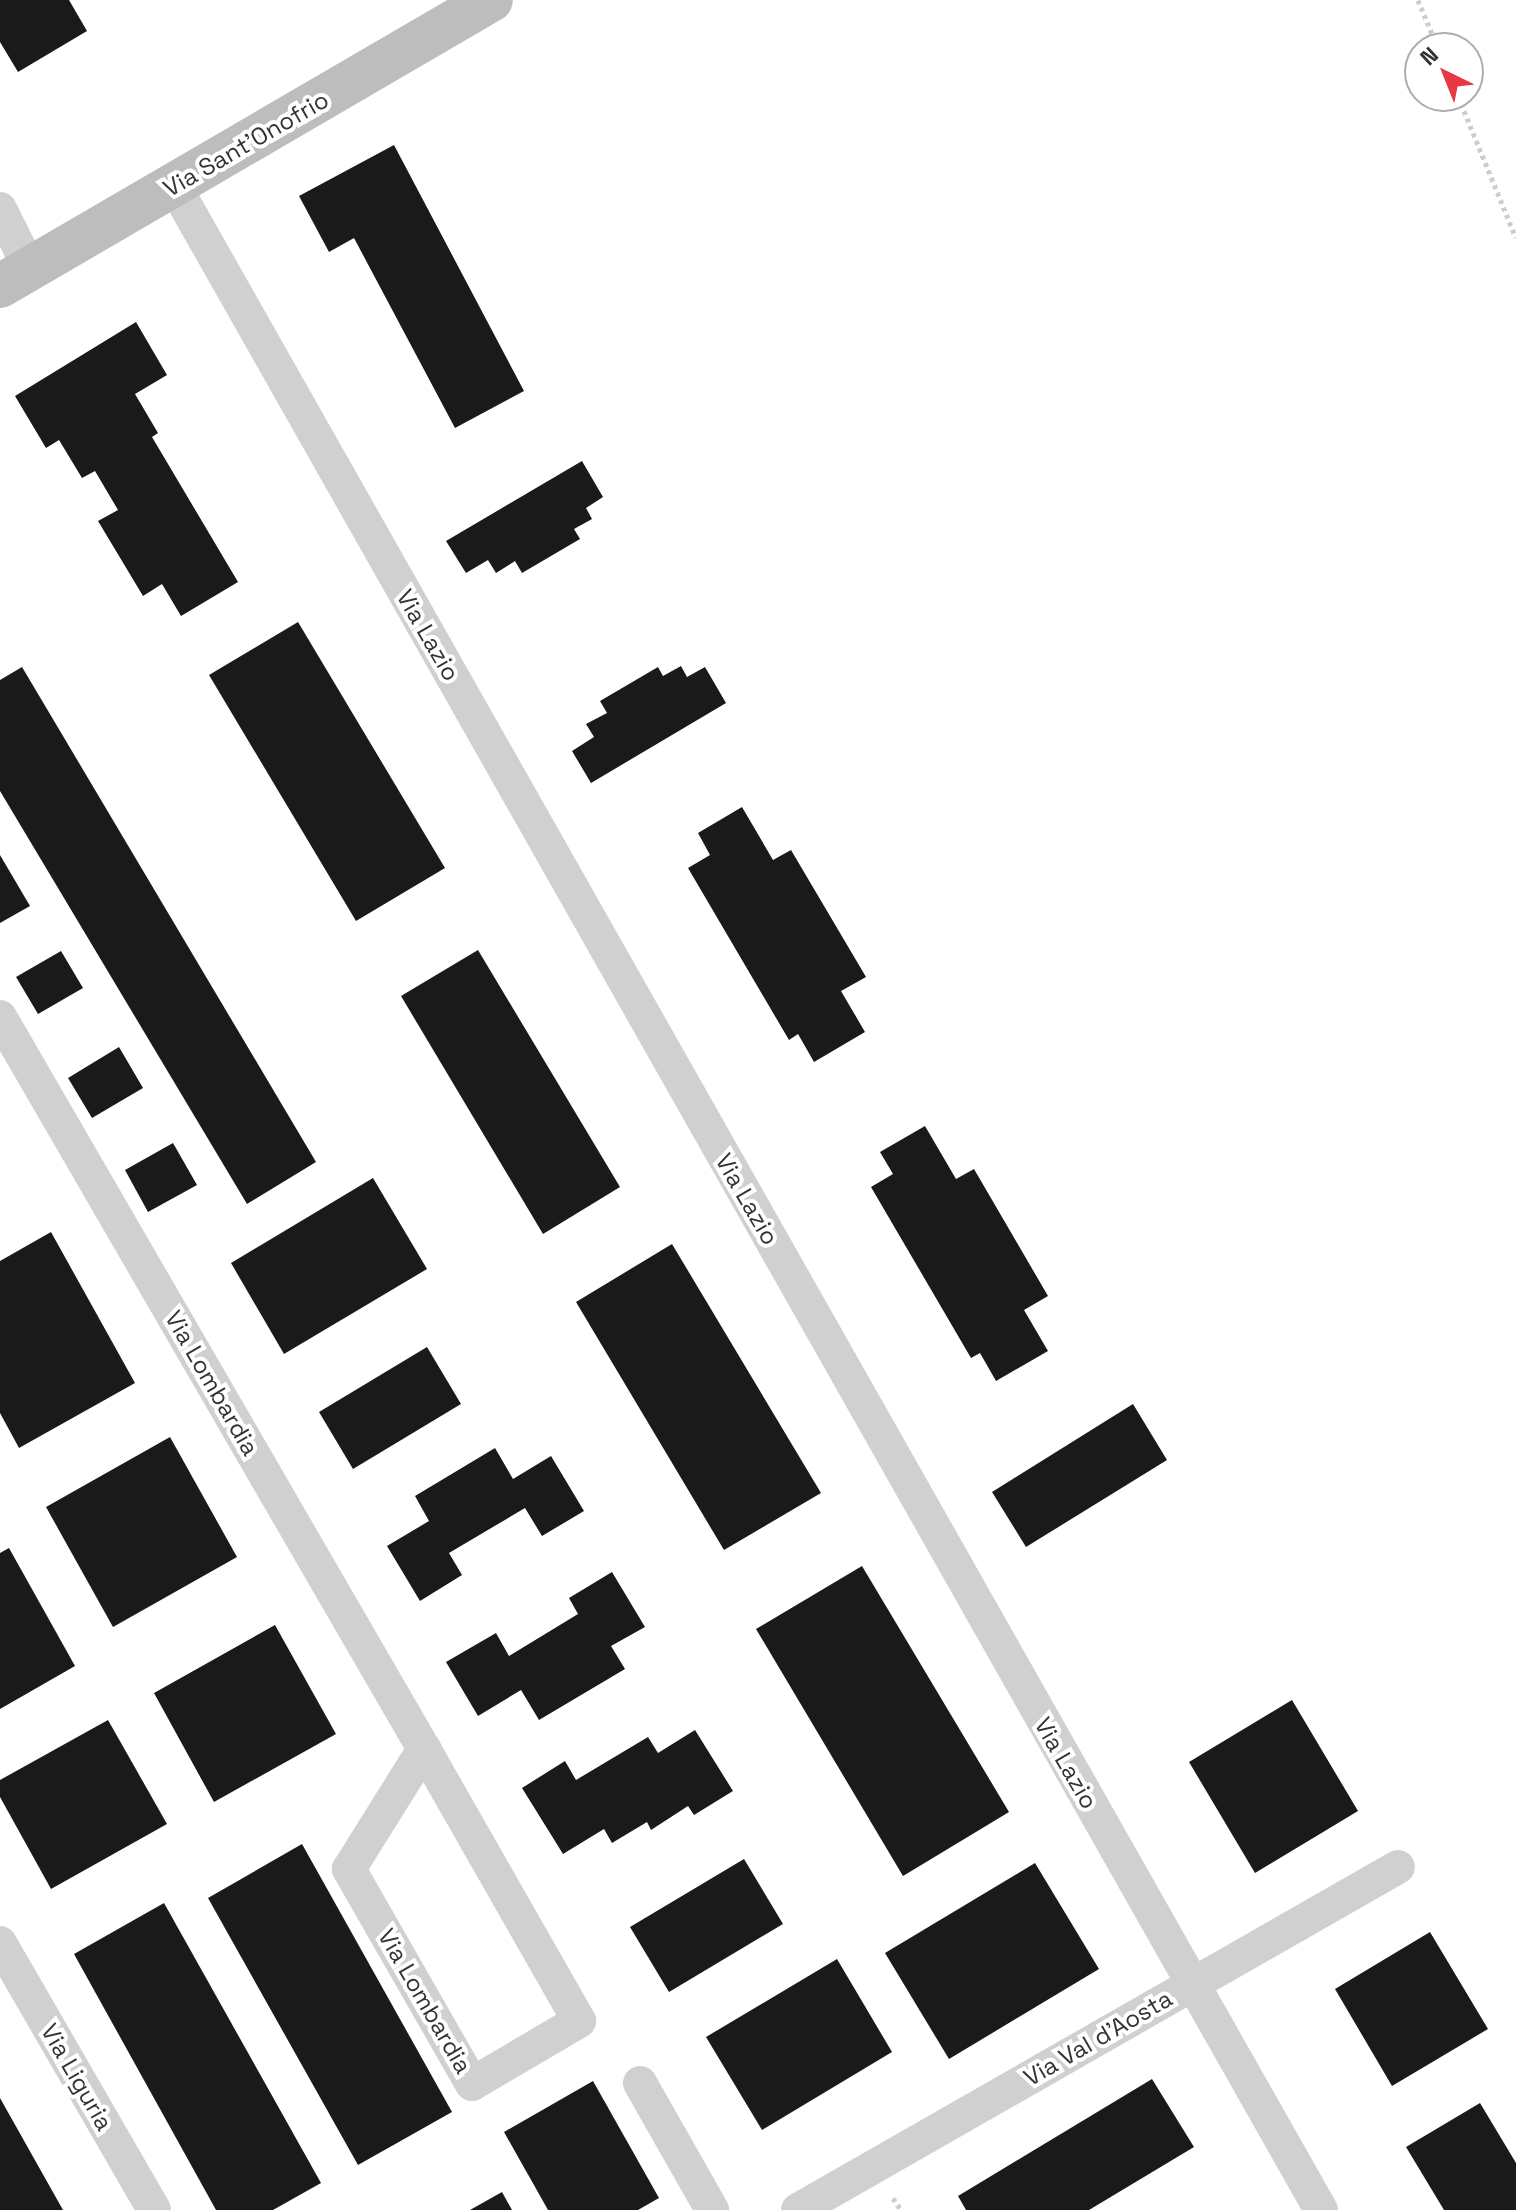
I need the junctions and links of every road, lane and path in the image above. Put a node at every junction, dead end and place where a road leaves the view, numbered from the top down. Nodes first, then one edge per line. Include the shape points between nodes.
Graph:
1 (491, 0) edge
2 (1418, 0) edge
3 (1431, 32) edge
4 (1465, 112) edge
5 (175, 187) junction
6 (0, 209) edge
7 (1516, 238) edge
8 (15, 278) edge
9 (0, 1017) edge
10 (424, 1749) junction
11 (1398, 1867) dead end
12 (0, 1943) edge
13 (1192, 1985) junction
14 (640, 2083) dead end
15 (154, 2210) edge
16 (712, 2210) edge
17 (798, 2210) edge
18 (1321, 2210) edge

1 - 5 street, Via Sant'Onofrio
2 - 3 path
4 - 7 path
5 - 8 street, Via Sant'Onofrio
5 - 13 street, Via Lazio
6 - 8 street
9 - 10 street, Via Lombardia
10 - 10 street, Via Lombardia via 579,2021 472,2084 349,1869
11 - 13 street, Via Val d'Aosta
12 - 15 street, Via Liguria
13 - 17 street, Via Val d'Aosta
13 - 18 street, Via Lazio
14 - 16 street

